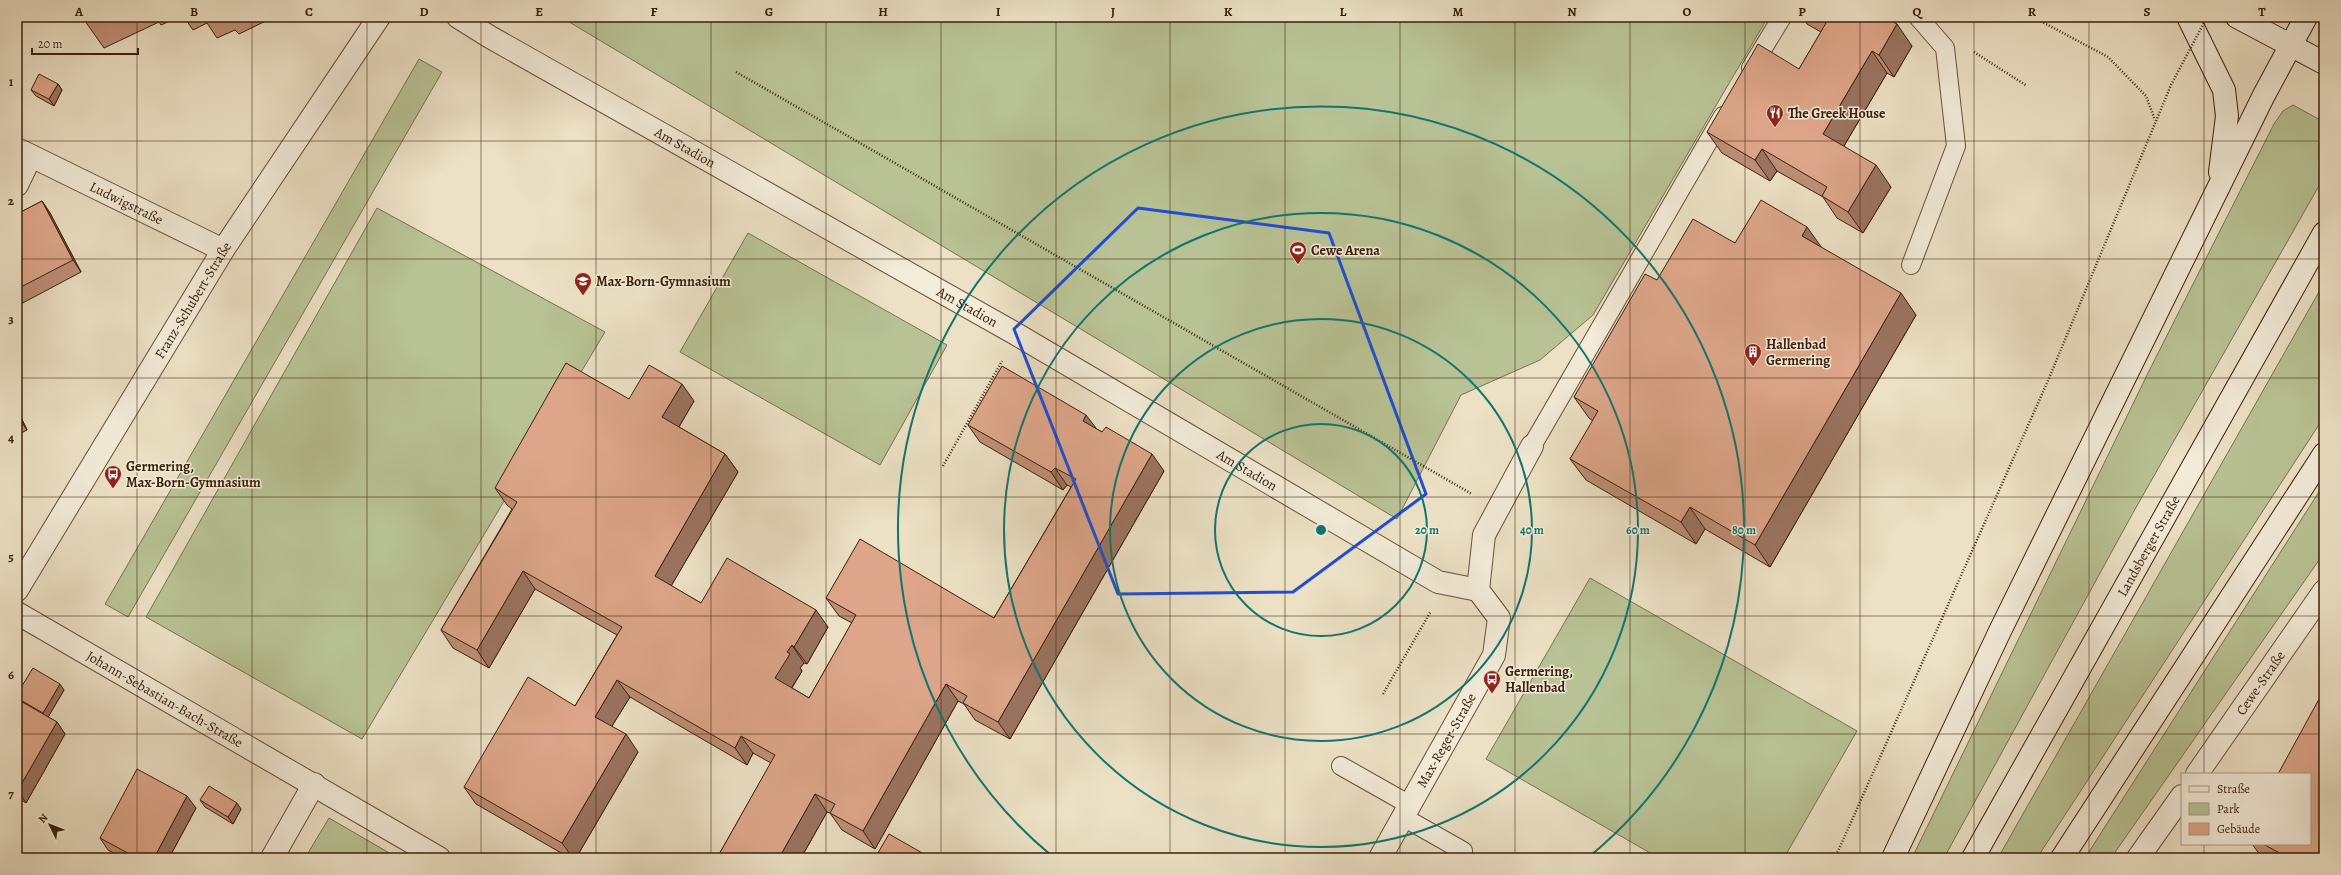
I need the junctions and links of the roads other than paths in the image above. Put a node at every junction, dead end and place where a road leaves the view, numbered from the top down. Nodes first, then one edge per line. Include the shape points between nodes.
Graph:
1 (379, 17) edge
2 (458, 17) edge
3 (1782, 17) edge
4 (1918, 17) edge
5 (2188, 17) edge
6 (2237, 17) edge
7 (2306, 17) edge
8 (2290, 45) junction
9 (2324, 63) edge
10 (1744, 80) edge
11 (1732, 100) edge
12 (24, 152) edge
13 (17, 185) edge
14 (2218, 191) junction
15 (2324, 233) edge
16 (223, 250) junction
17 (1912, 265) dead end
18 (1532, 446) joint
19 (2324, 454) edge
20 (17, 590) edge
21 (1478, 590) junction
22 (2322, 597) edge
23 (17, 613) edge
24 (1341, 766) dead end
25 (2199, 773) edge
26 (314, 784) junction
27 (2181, 797) edge
28 (1406, 811) junction
29 (1463, 851) dead end
30 (272, 858) edge
31 (439, 858) edge
32 (1380, 858) edge
33 (1893, 858) edge
34 (1974, 858) edge
35 (2062, 858) edge
36 (2138, 858) edge

1 - 16 street, Franz-Schubert-Straße
2 - 21 street, Am Stadion via 1016,334 1438,582
3 - 10 lane
4 - 17 lane via 1945,48 1956,146
5 - 14 street via 2224,90 2227,116
6 - 8 street
7 - 8 street
8 - 9 street
8 - 14 street
11 - 18 lane
12 - 13 street, Ludwigstraße
12 - 16 street, Ludwigstraße
14 - 33 street via 2004,624
15 - 34 street, Landsberger Straße
16 - 20 street, Franz-Schubert-Straße
18 - 21 street via 1484,535
19 - 35 street
21 - 28 street, Max-Reger-Straße via 1499,618 1494,655
22 - 25 street, Cewe-Straße
23 - 26 street, Johann-Sebastian-Bach-Straße
24 - 28 lane
26 - 30 street
26 - 31 street, Johann-Sebastian-Bach-Straße
27 - 36 street
28 - 29 lane
28 - 32 street, Max-Reger-Straße

